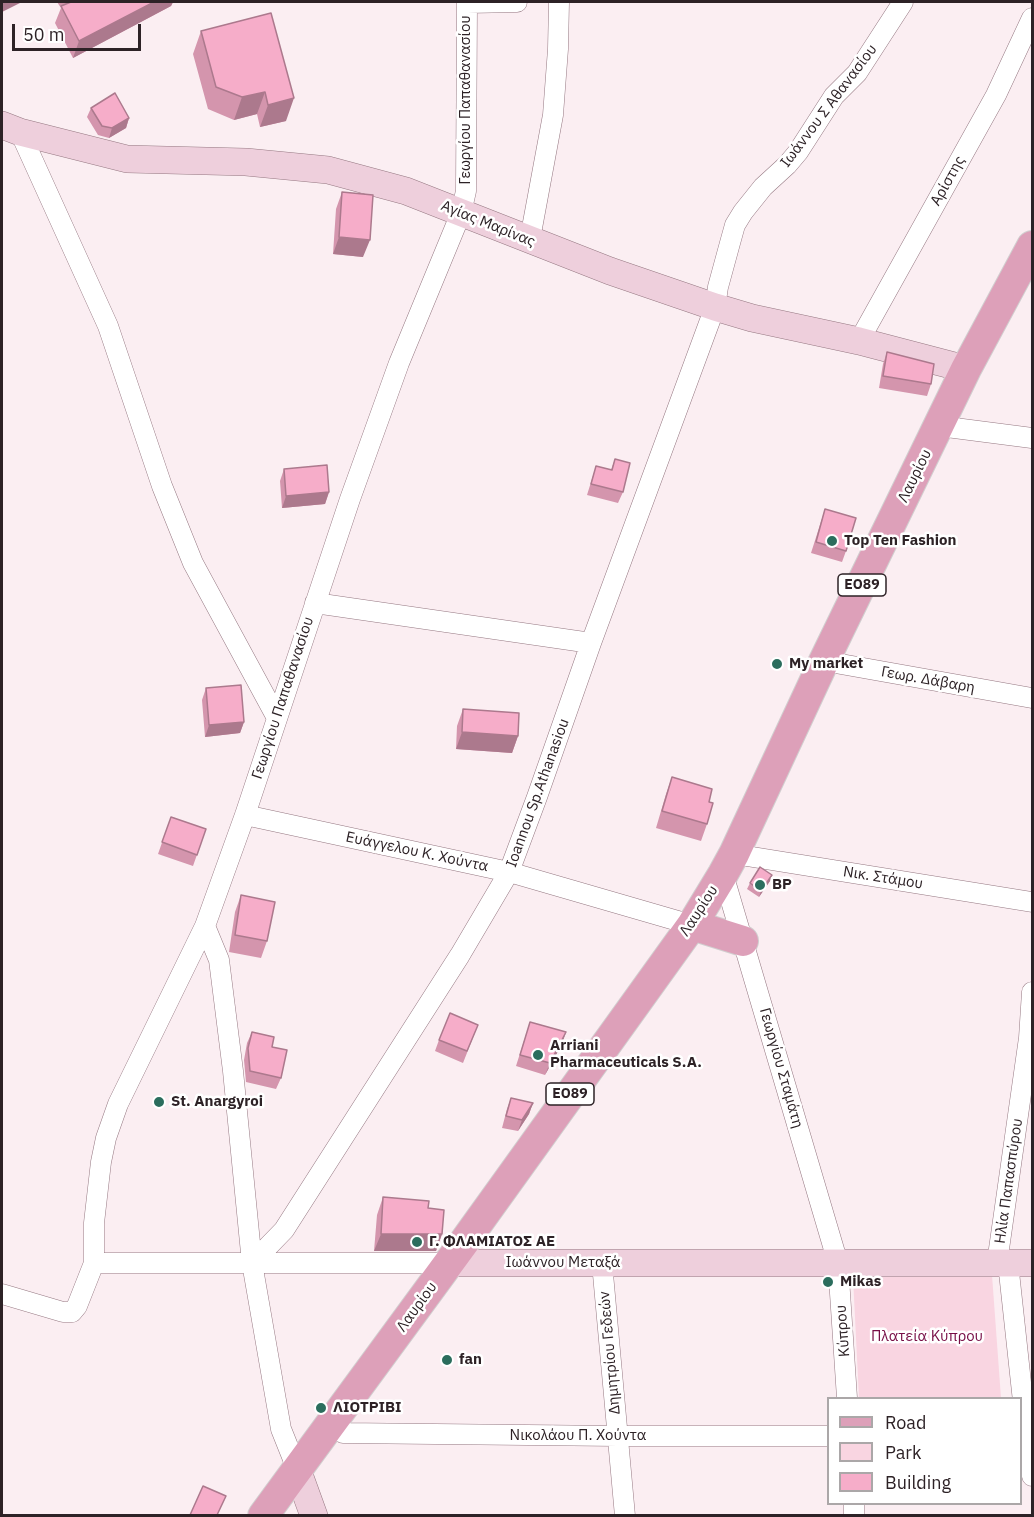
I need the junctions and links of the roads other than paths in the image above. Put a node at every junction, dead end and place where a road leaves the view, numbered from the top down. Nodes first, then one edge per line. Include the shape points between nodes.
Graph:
1 (467, 2) edge
2 (517, 2) edge
3 (559, 2) edge
4 (903, 2) edge
5 (1032, 18) edge
6 (11, 128) edge
7 (461, 213) junction
8 (529, 240) junction
9 (1032, 246) edge
10 (715, 307) junction
11 (859, 341) junction
12 (966, 369) junction
13 (939, 426) junction
14 (1032, 438) edge
15 (315, 603) junction
16 (591, 643) junction
17 (824, 661) junction
18 (1032, 698) edge
19 (277, 718) junction
20 (244, 815) junction
21 (728, 864) junction
22 (509, 872) junction
23 (1032, 902) edge
24 (692, 925) junction
25 (205, 926) junction
26 (743, 941) junction
27 (1032, 992) edge
28 (1031, 1038) edge
29 (94, 1263) junction
30 (252, 1263) junction
31 (448, 1263) junction
32 (602, 1263) junction
33 (838, 1263) junction
34 (1013, 1263) edge
35 (2, 1294) edge
36 (847, 1397) edge
37 (1021, 1397) edge
38 (1022, 1406) edge
39 (331, 1424) junction
40 (618, 1436) junction
41 (827, 1436) edge
42 (1024, 1438) edge
43 (297, 1469) junction
44 (1032, 1476) edge
45 (263, 1515) edge
46 (314, 1515) edge
47 (626, 1515) edge

1 - 2 street
1 - 7 street, Γεωργίου Παπαθανασίου via 466,191
3 - 8 street via 553,115
4 - 10 street, Ιωάννου Σ Αθανασίου via 857,73 834,96 798,152 743,212 735,225
5 - 11 street, Αρίστης via 996,95
6 - 7 street, Αγίας Μαρίνας via 127,159 246,162 328,170 406,191
6 - 19 street via 108,326 162,486 193,563
7 - 8 street, Αγίας Μαρίνας
7 - 15 street, Γεωργίου Παπαθανασίου via 399,363
8 - 10 street, Αγίας Μαρίνας
9 - 12 main road, Λαυρίου / ΕΟ89
10 - 11 street, Αγίας Μαρίνας
10 - 16 street, Ioannou Sp.Athanasiou
11 - 12 street, Αγίας Μαρίνας
12 - 13 main road, Λαυρίου / ΕΟ89
13 - 14 street
13 - 17 main road, Λαυρίου / ΕΟ89
15 - 16 street
15 - 19 street, Γεωργίου Παπαθανασίου
16 - 22 street, Ioannou Sp.Athanasiou
17 - 18 street, Γεωρ. Δάβαρη
17 - 21 main road, Λαυρίου / ΕΟ89
19 - 20 street, Γεωργίου Παπαθανασίου
20 - 22 street, Ευάγγελου Κ. Χούντα
20 - 25 street, Γεωργίου Παπαθανασίου
21 - 23 street, Νικ. Στάμου
21 - 24 main road, Λαυρίου / ΕΟ89
21 - 26 street, Γεωργίου Σταμάτη
22 - 24 street, Ευάγγελου Κ. Χούντα
22 - 30 street, Ioannou Sp.Athanasiou via 284,1230
24 - 26 main road
24 - 31 main road, Λαυρίου / ΕΟ89
25 - 29 street, Γεωργίου Παπαθανασίου via 118,1104 106,1138 94,1223
25 - 30 street via 219,960
26 - 33 street, Γεωργίου Σταμάτη
27 - 28 street, Ηλία Παπασπύρου
28 - 34 street, Ηλία Παπασπύρου
29 - 30 street, Ιωάννου Μεταξά
29 - 35 street, Γεωργίου Παπαθανασίου via 72,1312
30 - 31 street, Ιωάννου Μεταξά
30 - 43 street via 281,1429
31 - 32 street, Ιωάννου Μεταξά
31 - 39 main road, Λαυρίου / ΕΟ89
32 - 33 street, Ιωάννου Μεταξά
32 - 40 street, Δημητρίου Γεδεών
33 - 34 street, Ιωάννου Μεταξά
33 - 36 street, Κύπρου
34 - 37 street, Ηλία Παπασπύρου
38 - 42 street, Ηλία Παπασπύρου
39 - 40 street, Νικολάου Π. Χούντα via 343,1433
39 - 43 main road, Λαυρίου / ΕΟ89
40 - 41 street, Νικολάου Π. Χούντα
40 - 47 street, Δημητρίου Γεδεών
42 - 44 street, Ηλία Παπασπύρου
43 - 45 main road, Λαυρίου / ΕΟ89
43 - 46 street

